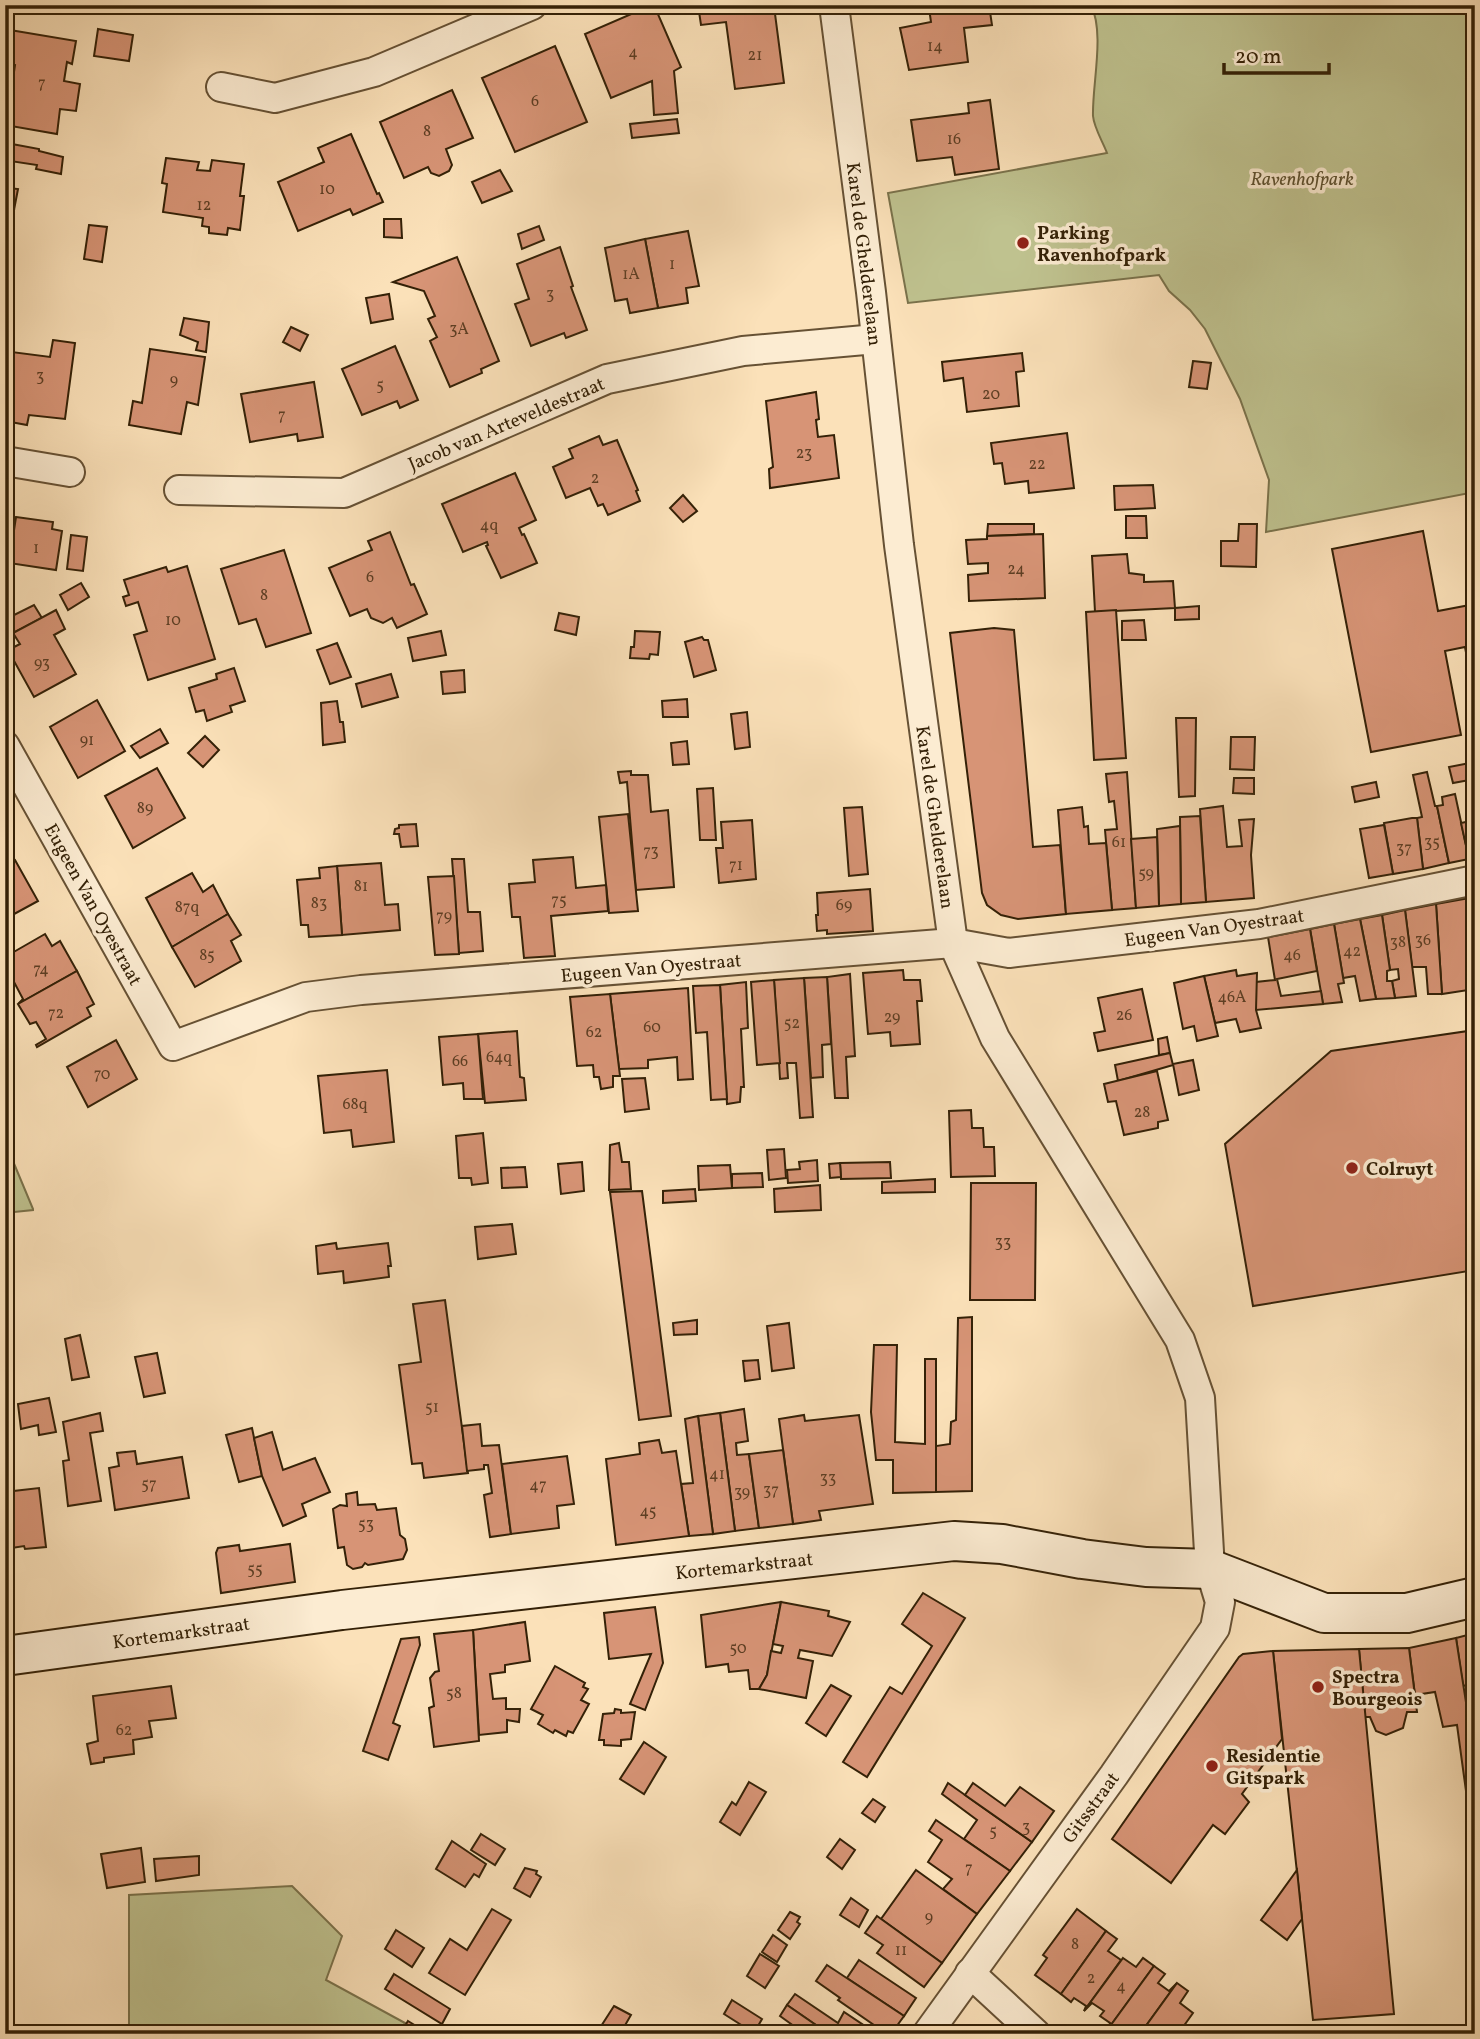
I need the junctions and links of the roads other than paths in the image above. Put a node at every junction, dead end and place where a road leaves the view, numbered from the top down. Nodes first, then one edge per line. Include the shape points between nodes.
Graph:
1 (531, 5) edge
2 (834, 5) edge
3 (221, 87) dead end
4 (876, 339) junction
5 (5, 461) edge
6 (70, 472) dead end
7 (180, 490) dead end
8 (5, 746) edge
9 (1475, 880) edge
10 (953, 943) junction
11 (1210, 1569) junction
12 (1475, 1597) edge
13 (5, 1656) edge
14 (970, 1973) junction
15 (927, 2034) edge
16 (1036, 2034) edge

1 - 3 street via 349,79 275,98
2 - 4 street, Karel de Ghelderelaan
4 - 7 street, Jacob van Arteveldestraat via 743,351 607,379 344,493
4 - 10 street, Karel de Ghelderelaan
5 - 6 street
8 - 10 street, Eugeen Van Oyestraat via 173,1046 306,997
9 - 10 street, Eugeen Van Oyestraat via 1259,924 1009,953
10 - 11 street, Karel de Ghelderelaan via 995,1038 1180,1340 1200,1398
11 - 12 street, Kortemarkstraat via 1324,1613 1407,1612
11 - 13 street, Kortemarkstraat via 1146,1567 954,1541 342,1610
11 - 14 street, Gitsstraat via 1220,1602 1215,1628
14 - 15 street, Gitsstraat
14 - 16 street

